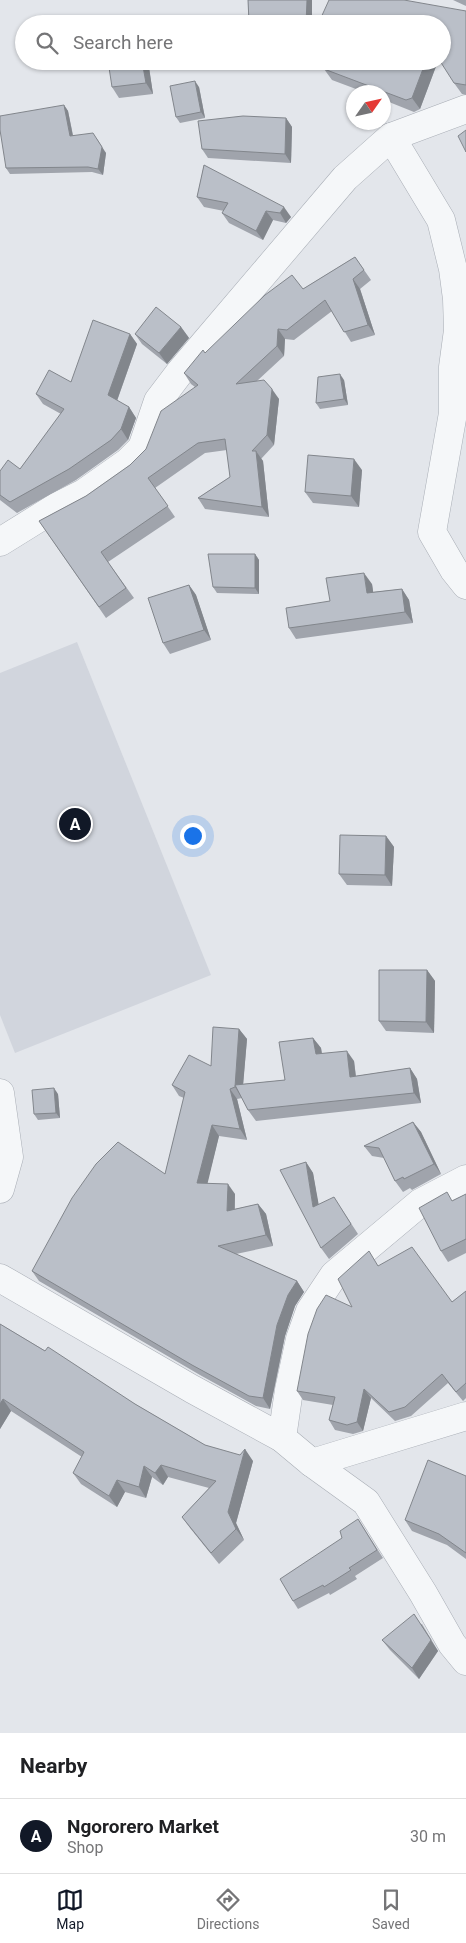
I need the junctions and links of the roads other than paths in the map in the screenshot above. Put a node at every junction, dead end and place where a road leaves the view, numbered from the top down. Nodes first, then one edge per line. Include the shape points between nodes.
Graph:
1 (466, 108) edge
2 (391, 137) junction
3 (0, 542) edge
4 (466, 585) edge
5 (0, 1093) edge
6 (466, 1179) edge
7 (0, 1189) edge
8 (0, 1278) edge
9 (466, 1416) edge
10 (282, 1438) junction
11 (312, 1463) junction
12 (466, 1661) edge

1 - 2 street
2 - 3 street via 345,178 180,372 158,401 142,448 84,493
2 - 4 street via 441,220 453,269 458,330 453,368 453,414 432,532
5 - 7 street via 8,1157
6 - 10 street via 420,1203 334,1275 310,1312 300,1339
8 - 10 street
9 - 11 street
10 - 11 street
11 - 12 street via 366,1502 452,1644

